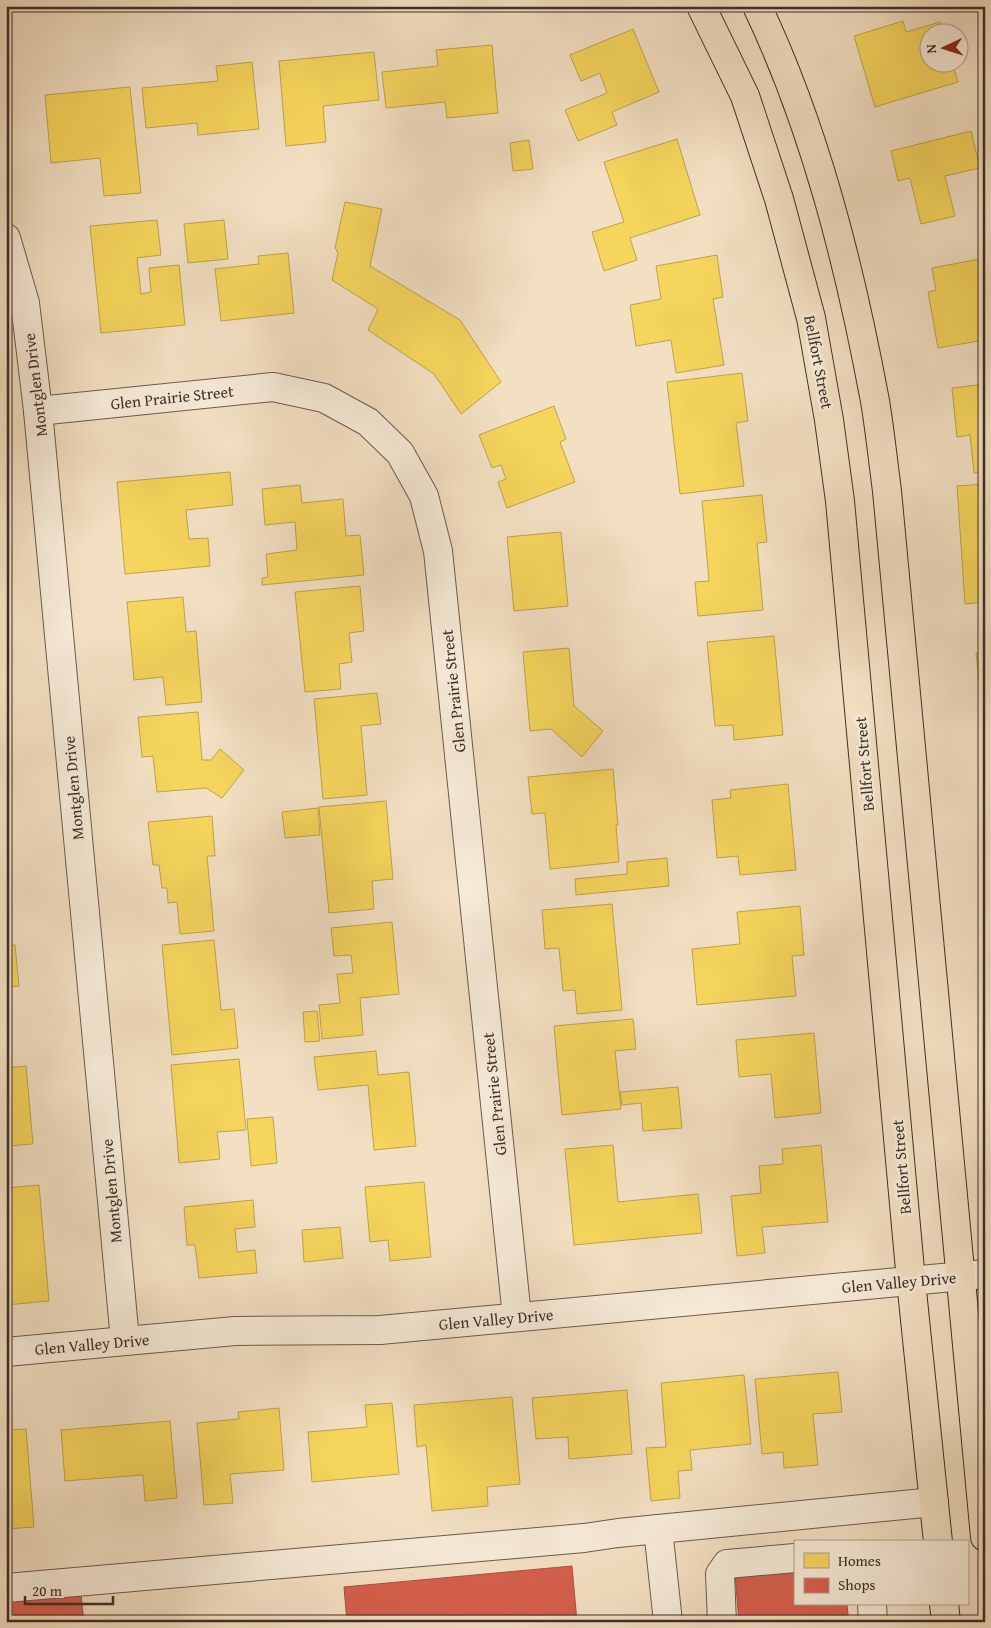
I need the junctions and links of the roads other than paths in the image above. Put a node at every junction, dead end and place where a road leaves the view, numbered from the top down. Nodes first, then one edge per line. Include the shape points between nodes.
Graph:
1 (701, 6) edge
2 (757, 6) edge
3 (6, 238) edge
4 (38, 411) junction
5 (972, 1275) edge
6 (911, 1281) junction
7 (517, 1317) junction
8 (125, 1340) junction
9 (6, 1352) edge
10 (934, 1502) junction
11 (658, 1529) junction
12 (985, 1537) edge
13 (938, 1540) edge
14 (794, 1558) edge
15 (6, 1588) edge
16 (872, 1606) edge
17 (944, 1606) edge
18 (668, 1622) edge
19 (722, 1622) edge
20 (873, 1622) edge
21 (946, 1622) edge

1 - 6 main road, Bellfort Street via 745,96 779,199 811,318 830,420
2 - 5 main road via 773,39 815,154 843,252 875,403
3 - 4 street, Montglen Drive via 25,303
4 - 7 street, Glen Prairie Street via 274,387 324,398 368,422 400,453 424,496 438,551
4 - 8 street, Montglen Drive
5 - 6 street, Glen Valley Drive
5 - 12 main road
6 - 7 street, Glen Valley Drive
6 - 10 main road, Bellfort Street
7 - 8 street, Glen Valley Drive via 380,1330 234,1331
8 - 9 street, Glen Valley Drive
10 - 11 street
10 - 13 main road, Bellfort Street
11 - 15 street
11 - 18 street
14 - 19 street via 727,1564 720,1574
16 - 20 street
17 - 21 main road

